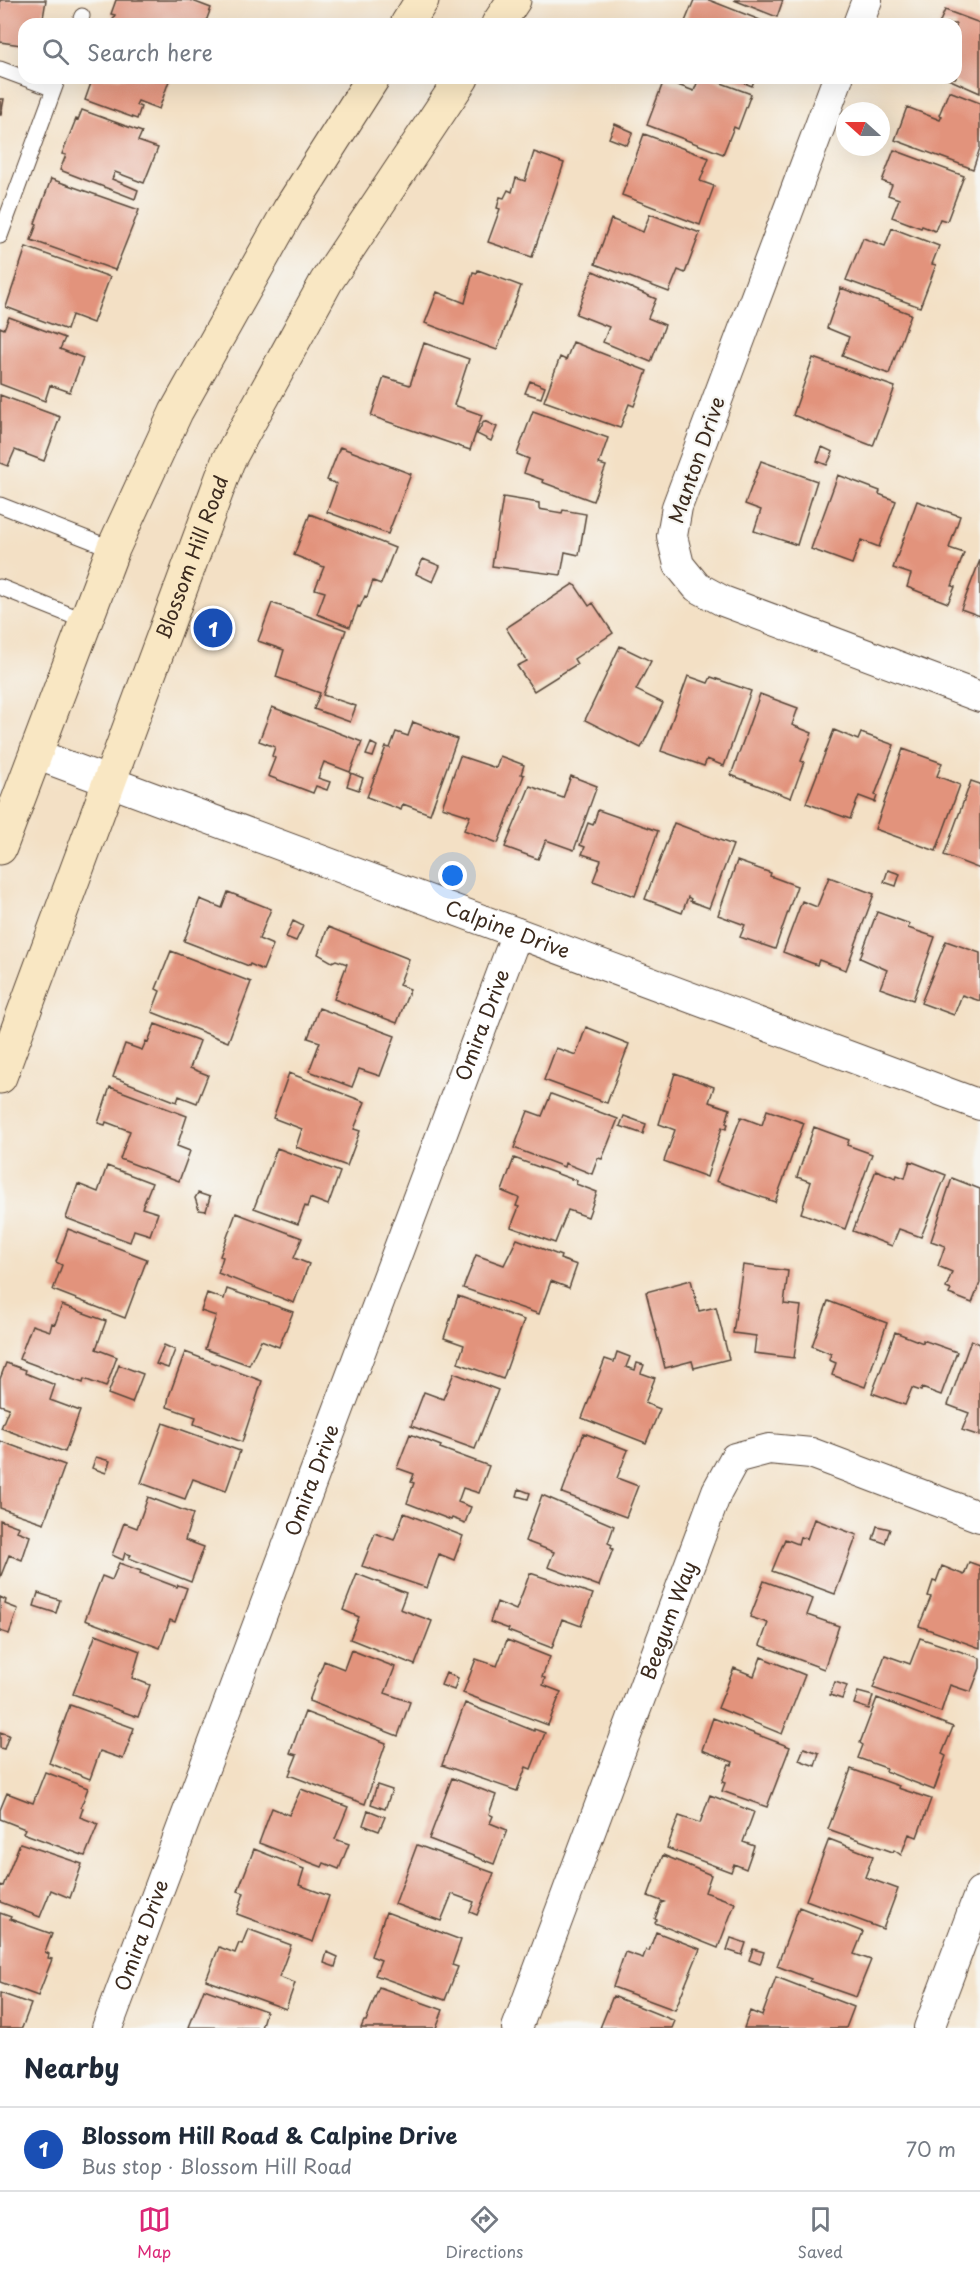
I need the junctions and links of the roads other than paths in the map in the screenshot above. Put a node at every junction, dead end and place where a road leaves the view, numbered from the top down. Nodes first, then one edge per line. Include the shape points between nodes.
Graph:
1 (422, 0) edge
2 (514, 0) edge
3 (867, 0) edge
4 (410, 18) edge
5 (502, 18) edge
6 (860, 18) edge
7 (0, 69) edge
8 (18, 74) edge
9 (56, 84) edge
10 (369, 84) edge
11 (458, 84) edge
12 (836, 84) edge
13 (0, 236) edge
14 (0, 505) edge
15 (113, 549) junction
16 (0, 587) edge
17 (85, 621) junction
18 (980, 697) edge
19 (35, 754) junction
20 (108, 782) junction
21 (0, 848) edge
22 (517, 933) junction
23 (0, 1077) edge
24 (980, 1105) edge
25 (980, 1517) edge
26 (980, 1892) edge
27 (107, 2028) edge
28 (517, 2028) edge
29 (929, 2028) edge

1 - 4 main road
2 - 5 main road
3 - 6 street
7 - 8 lane
9 - 13 lane
10 - 15 main road via 290,210 176,412
11 - 20 main road, Blossom Hill Road via 326,282 228,461
12 - 18 street, Manton Drive via 677,507 672,536 679,565 697,588
14 - 15 lane
15 - 17 main road
16 - 17 lane
17 - 19 main road
19 - 20 street, Calpine Drive
19 - 21 main road
20 - 22 street, Calpine Drive
20 - 23 main road, Blossom Hill Road
22 - 24 street, Calpine Drive
22 - 27 street, Omira Drive
25 - 28 street, Beegum Way via 811,1453 769,1449 735,1458 717,1491
26 - 29 street

